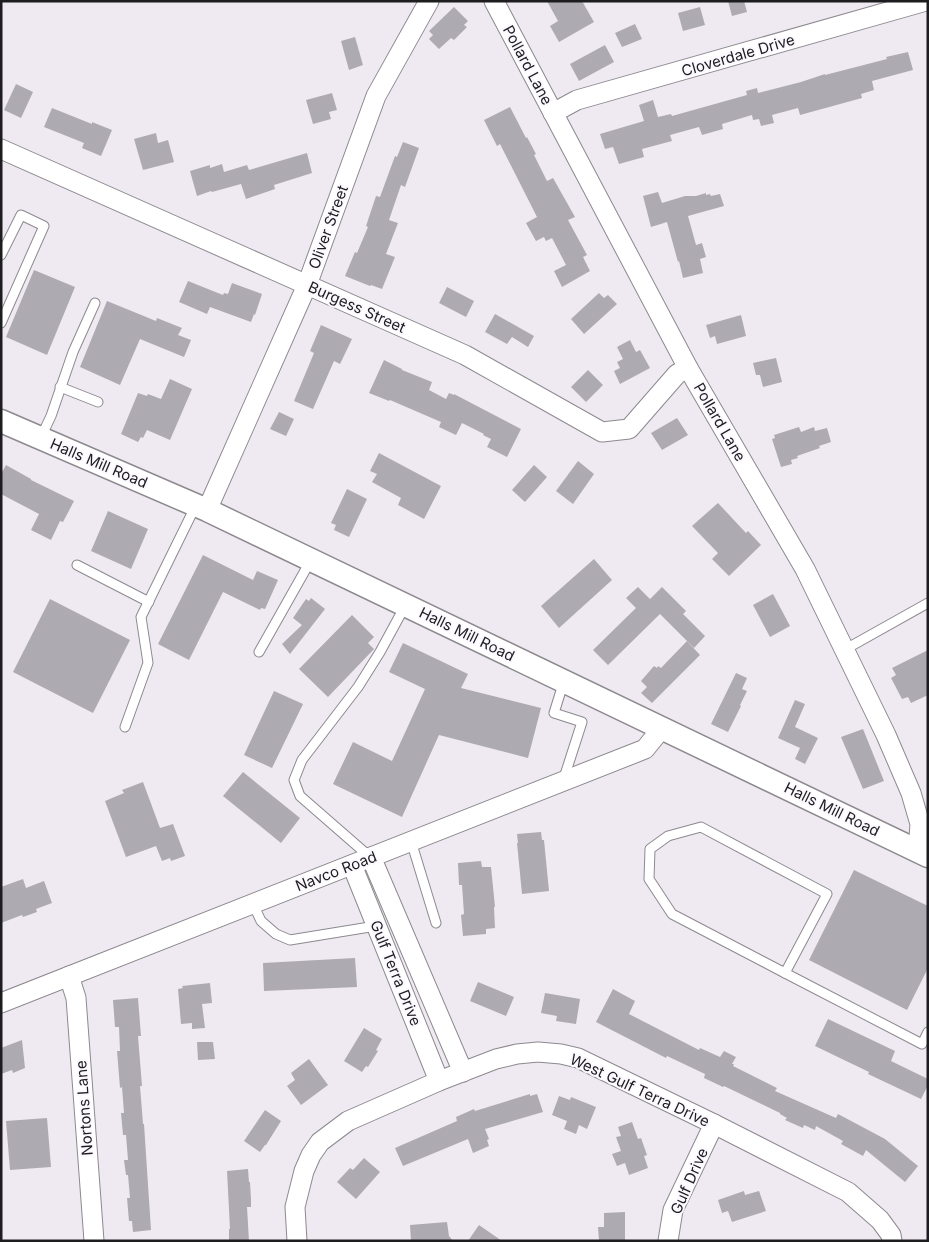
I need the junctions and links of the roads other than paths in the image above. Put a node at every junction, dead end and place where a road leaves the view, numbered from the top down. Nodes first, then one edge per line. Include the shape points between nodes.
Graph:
1 (428, 1) edge
2 (494, 1) edge
3 (926, 1) edge
4 (553, 113) junction
5 (1, 149) edge
6 (1, 255) edge
7 (307, 285) junction
8 (95, 302) dead end
9 (1, 323) edge
10 (688, 368) junction
11 (60, 387) junction
12 (98, 402) dead end
13 (1, 421) edge
14 (41, 438) junction
15 (202, 507) junction
16 (311, 560) junction
17 (77, 564) dead end
18 (148, 602) junction
19 (928, 603) edge
20 (406, 605) junction
21 (844, 650) junction
22 (259, 652) dead end
23 (564, 681) junction
24 (125, 727) dead end
25 (662, 728) junction
26 (563, 781) junction
27 (411, 841) junction
28 (923, 854) edge
29 (370, 857) junction
30 (352, 864) junction
31 (253, 904) junction
32 (436, 923) dead end
33 (376, 926) junction
34 (785, 973) junction
35 (69, 976) junction
36 (1, 1003) edge
37 (928, 1032) edge
38 (463, 1072) junction
39 (439, 1081) junction
40 (714, 1124) junction
41 (94, 1241) edge
42 (298, 1241) edge
43 (668, 1241) edge
44 (892, 1241) edge

1 - 7 street, Oliver Street via 376,96
2 - 4 street, Pollard Lane
3 - 4 street, Cloverdale Drive via 577,100
4 - 10 street, Pollard Lane
5 - 7 street, Burgess Street
6 - 9 lane via 21,215 44,226
7 - 10 street, Burgess Street via 465,354 602,432 629,429 677,374
7 - 15 street, Oliver Street
8 - 11 lane
10 - 21 street, Pollard Lane via 804,569
11 - 12 lane
11 - 14 lane
13 - 14 street, Halls Mill Road
14 - 15 street, Halls Mill Road
15 - 16 street, Halls Mill Road
15 - 18 lane
16 - 20 street, Halls Mill Road
16 - 22 lane
17 - 18 lane
18 - 24 lane via 141,617 148,663
19 - 21 lane
20 - 23 street, Halls Mill Road
20 - 29 lane via 358,687 302,760 294,780 300,796
21 - 28 street, Pollard Lane via 911,792 920,824
23 - 25 street, Halls Mill Road
23 - 26 lane via 554,713 582,722
25 - 26 street, Navco Road via 645,749
25 - 28 street, Halls Mill Road
26 - 27 street, Navco Road
27 - 29 street, Navco Road
27 - 32 lane
29 - 30 street, Navco Road
29 - 38 street
30 - 31 street, Navco Road
30 - 33 street, Gulf Terra Drive
31 - 33 lane via 261,921 276,934 290,940
31 - 35 street, Navco Road
33 - 39 street, Gulf Terra Drive
34 - 34 lane via 672,914 649,879 650,849 668,836 701,827 827,894
34 - 37 lane via 922,1044
35 - 36 street, Navco Road
35 - 41 street, Nortons Lane via 76,998
38 - 39 street, West Gulf Terra Drive
38 - 40 street, West Gulf Terra Drive via 517,1054 561,1054 578,1058
39 - 42 street, West Gulf Terra Drive via 348,1121 320,1142 304,1171 295,1207
40 - 43 street, Gulf Drive via 673,1210
40 - 44 street, West Gulf Terra Drive via 848,1192 880,1220

